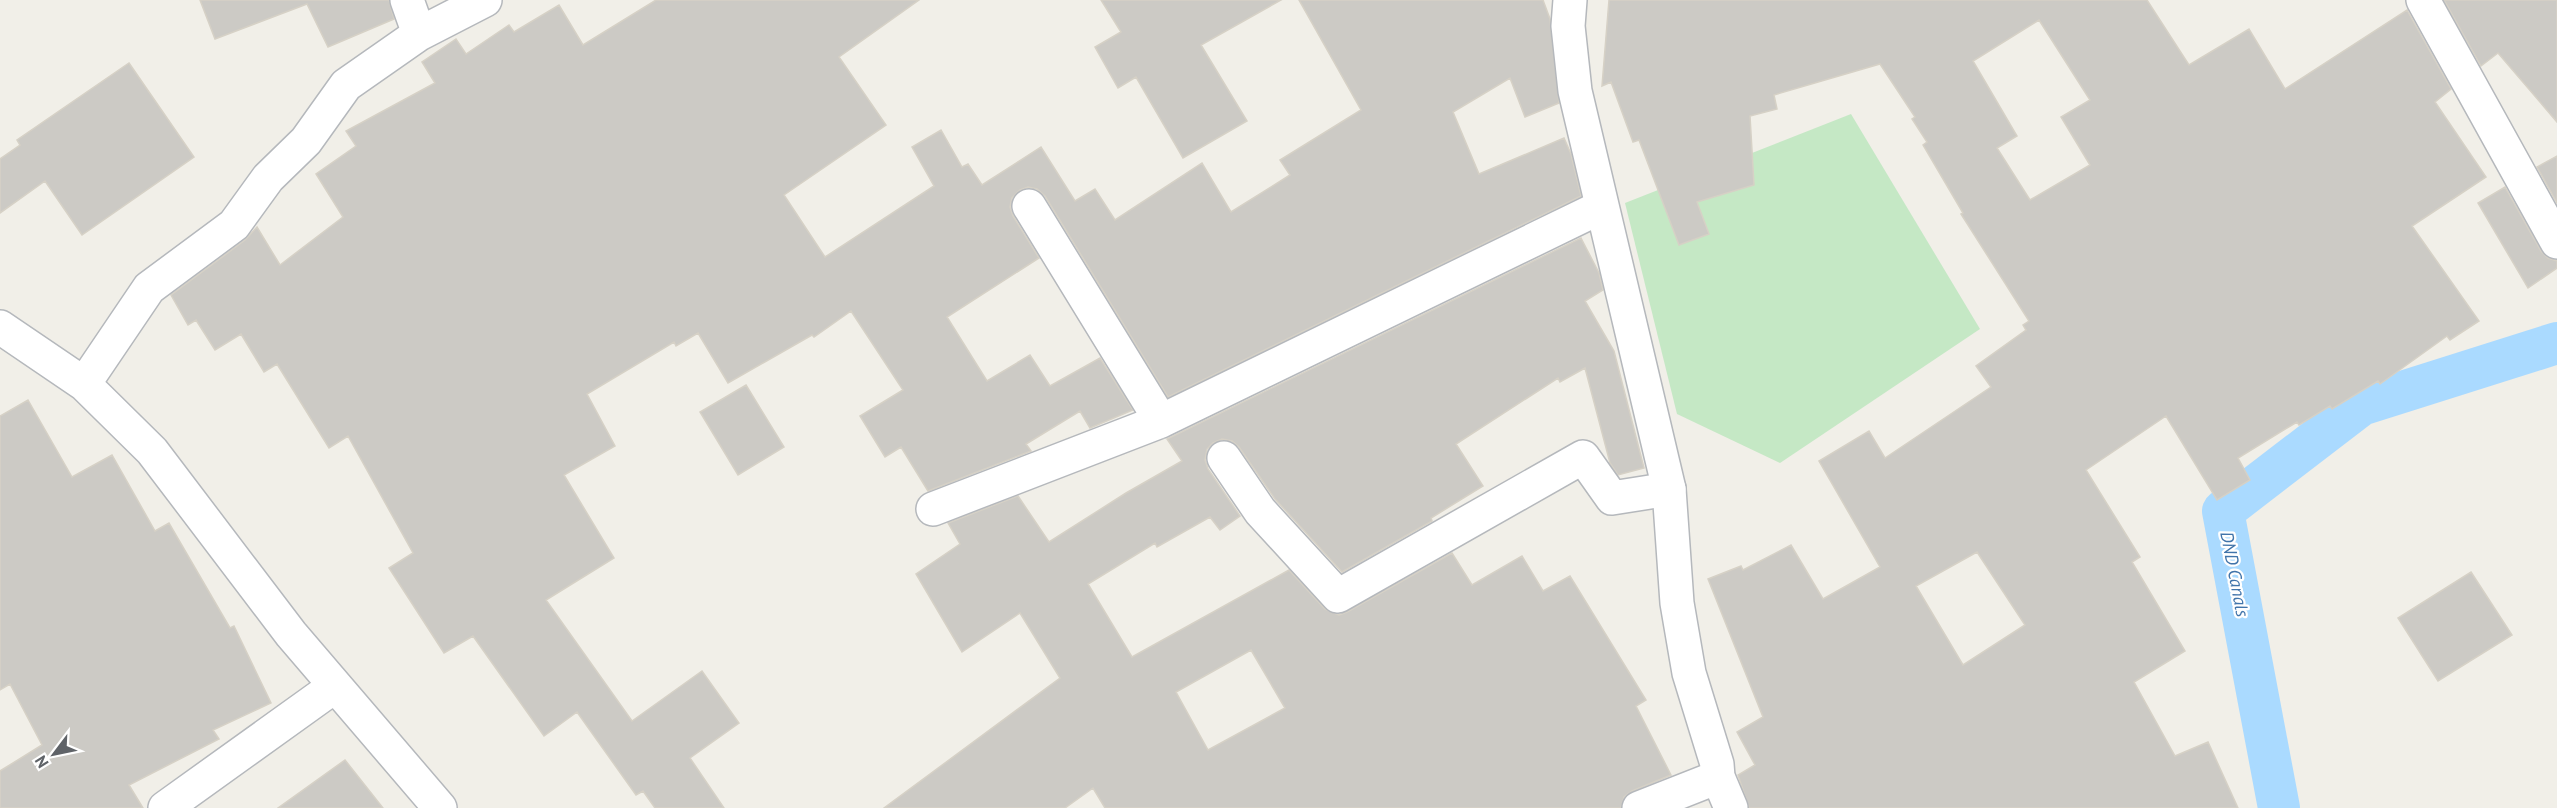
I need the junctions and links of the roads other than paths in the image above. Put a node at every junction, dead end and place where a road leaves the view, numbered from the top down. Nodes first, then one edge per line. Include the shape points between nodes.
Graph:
1 (407, 0) edge
2 (485, 0) edge
3 (1570, 0) edge
4 (2423, 0) edge
5 (419, 34) junction
6 (1029, 206) dead end
7 (1601, 207) junction
8 (2557, 242) edge
9 (0, 327) edge
10 (84, 384) junction
11 (1161, 421) junction
12 (1224, 458) dead end
13 (1669, 489) junction
14 (933, 508) dead end
15 (335, 686) junction
16 (1718, 777) junction
17 (165, 808) edge
18 (440, 808) edge
19 (1639, 808) edge
20 (1731, 808) edge

1 - 5 street
2 - 5 street
3 - 7 street via 1568,26 1575,91
4 - 8 street
5 - 10 street via 346,85 306,141 268,178 234,225 148,288
6 - 11 street
7 - 11 street
7 - 13 street
9 - 10 street
10 - 15 street via 152,451
11 - 14 street
12 - 13 street via 1260,511 1338,596 1583,457 1612,498
13 - 16 street via 1677,603 1689,673
15 - 17 street
15 - 18 street
16 - 19 street
16 - 20 street

